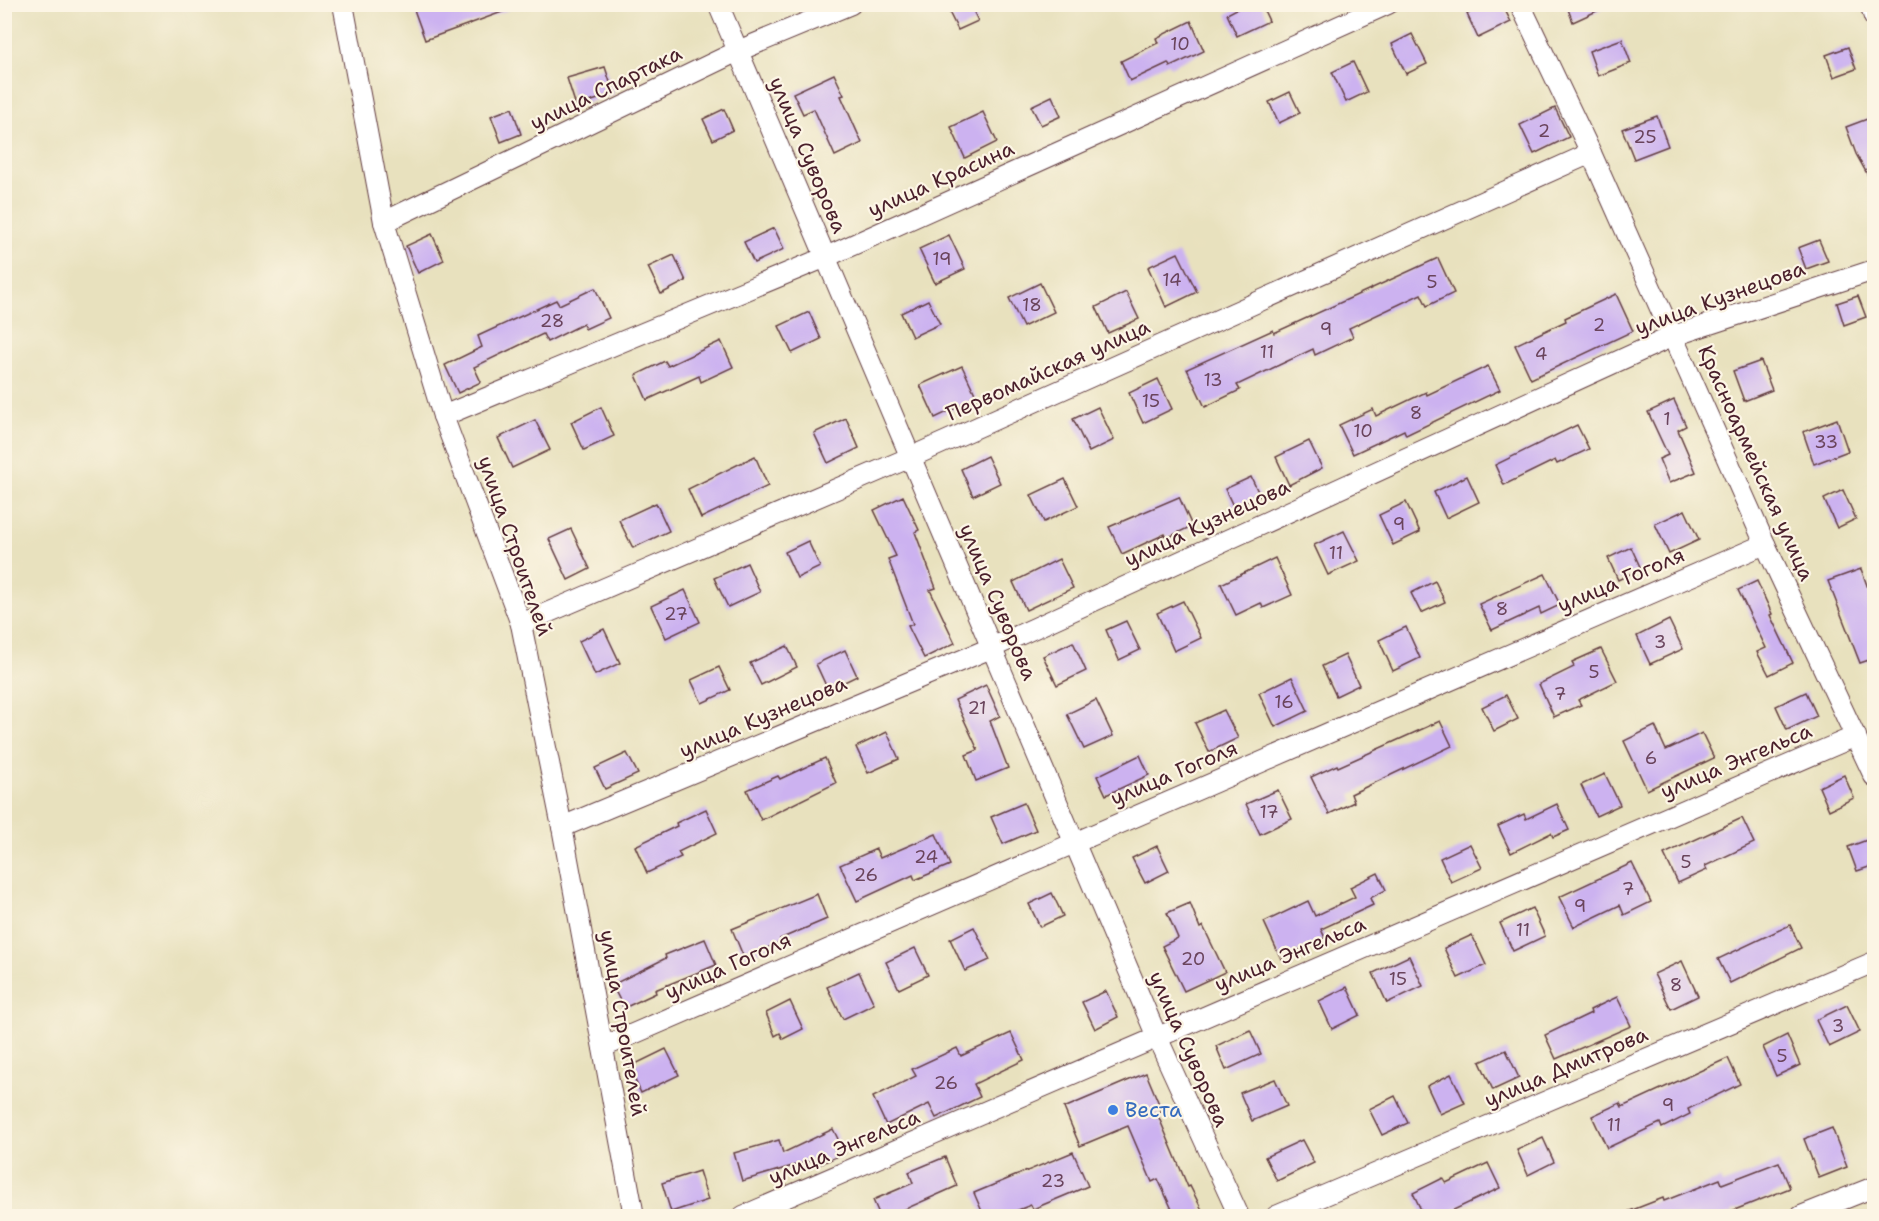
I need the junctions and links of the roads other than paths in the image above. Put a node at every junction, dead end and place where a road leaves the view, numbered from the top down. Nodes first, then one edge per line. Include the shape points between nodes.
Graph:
1 (718, 4) edge
2 (851, 4) edge
3 (1388, 4) edge
4 (1520, 4) edge
5 (1870, 4) edge
6 (344, 5) edge
7 (1875, 17) edge
8 (738, 51) junction
9 (1592, 153) junction
10 (384, 222) junction
11 (826, 257) junction
12 (1875, 270) edge
13 (1673, 336) junction
14 (443, 416) junction
15 (911, 457) junction
16 (1765, 544) junction
17 (521, 624) junction
18 (991, 648) junction
19 (1856, 736) junction
20 (1875, 777) edge
21 (562, 827) junction
22 (1074, 842) junction
23 (1875, 962) edge
24 (1157, 1037) junction
25 (603, 1047) junction
26 (1875, 1188) edge
27 (633, 1216) edge
28 (743, 1216) edge
29 (1239, 1216) edge
30 (1276, 1216) edge
31 (1801, 1216) edge

1 - 8 street, улица Суворова
2 - 8 street, улица Спартака
3 - 11 street, улица Красина
4 - 9 street, Красноармейская улица
5 - 7 street
6 - 10 street, улица Строителей
8 - 10 street, улица Спартака
8 - 11 street, улица Суворова
9 - 13 street, Красноармейская улица
9 - 15 street, Первомайская улица
10 - 14 street, улица Строителей
11 - 14 street, улица Красина
11 - 15 street, улица Суворова
12 - 13 street, улица Кузнецова
13 - 16 street, Красноармейская улица
13 - 18 street, улица Кузнецова
14 - 17 street, улица Строителей
15 - 17 street, Первомайская улица
15 - 18 street, улица Суворова
16 - 19 street, Красноармейская улица
16 - 22 street, улица Гоголя
17 - 21 street, улица Строителей
18 - 21 street, улица Кузнецова
18 - 22 street, улица Суворова
19 - 20 street, Красноармейская улица
19 - 24 street, улица Энгельса
21 - 25 street, улица Строителей
22 - 24 street, улица Суворова
22 - 25 street, улица Гоголя
23 - 30 street, улица Дмитрова
24 - 28 street, улица Энгельса
24 - 29 street, улица Суворова
25 - 27 street, улица Строителей
26 - 31 street

